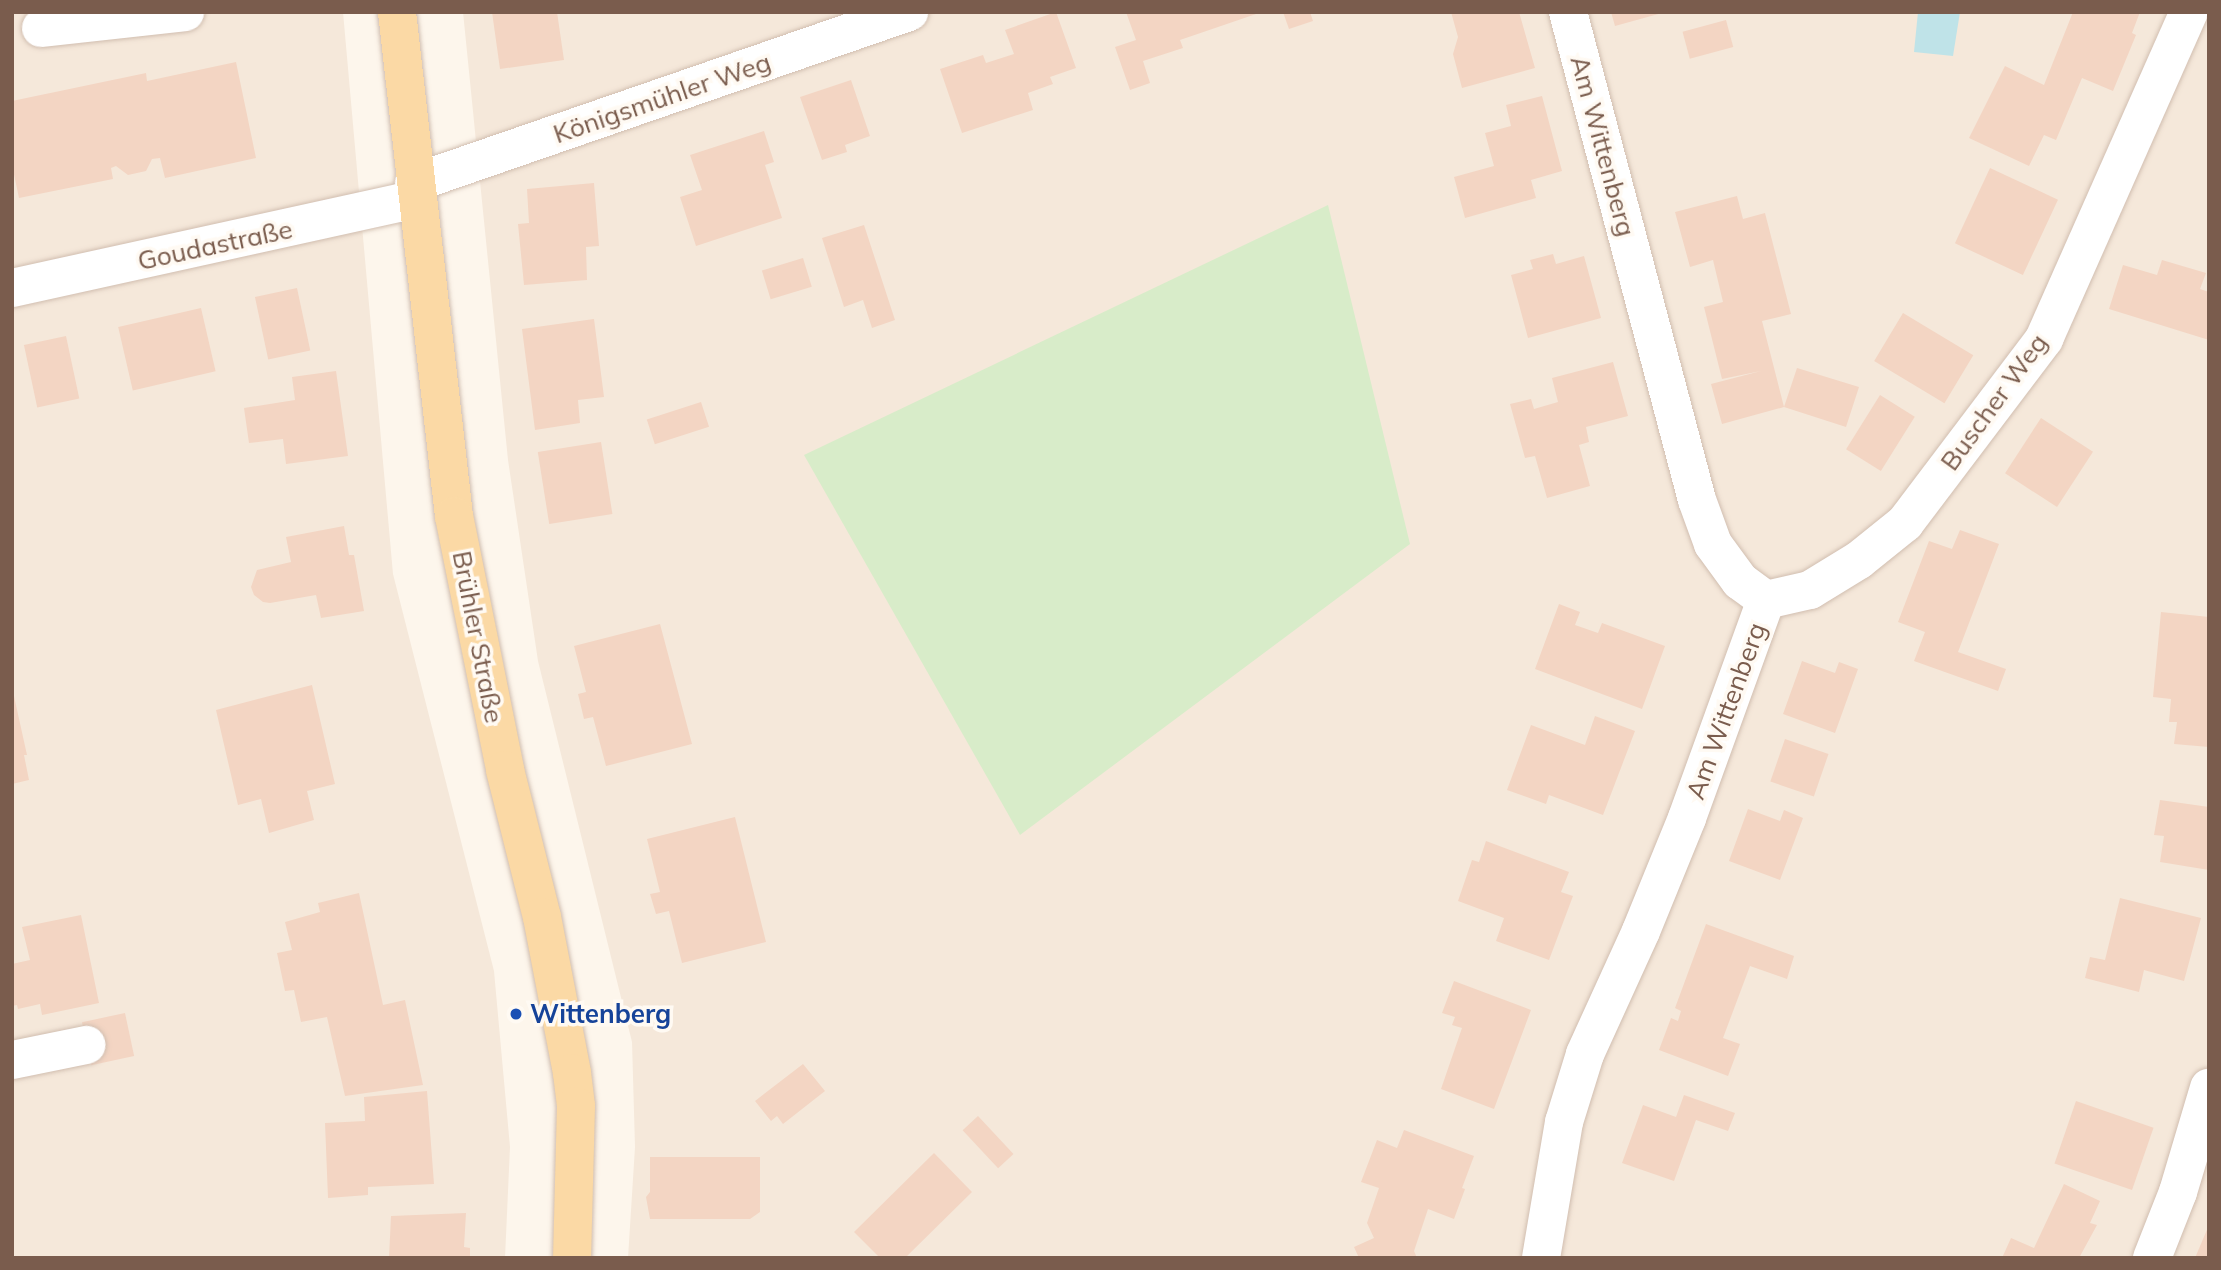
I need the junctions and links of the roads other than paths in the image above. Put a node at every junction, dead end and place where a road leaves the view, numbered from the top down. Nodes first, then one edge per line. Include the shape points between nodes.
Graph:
1 (185, 12) edge
2 (397, 12) edge
3 (909, 12) edge
4 (1568, 12) edge
5 (2189, 12) edge
6 (41, 28) dead end
7 (415, 191) junction
8 (12, 288) edge
9 (1766, 600) junction
10 (86, 1045) dead end
11 (12, 1060) edge
12 (2209, 1088) edge
13 (572, 1258) edge
14 (1541, 1258) edge
15 (2152, 1258) edge

1 - 6 street
2 - 7 main road, Brühler Straße
3 - 7 street, Königsmühler Weg
4 - 9 street, Am Wittenberg via 1697,500 1713,544 1740,581
5 - 9 street, Buscher Weg via 2044,339 1905,523 1859,560 1810,590
7 - 8 street, Goudastraße
7 - 13 main road, Brühler Straße via 454,516 572,1073 576,1106
9 - 14 street, Am Wittenberg via 1687,818 1585,1054 1564,1122
10 - 11 street
12 - 15 street via 2178,1192

